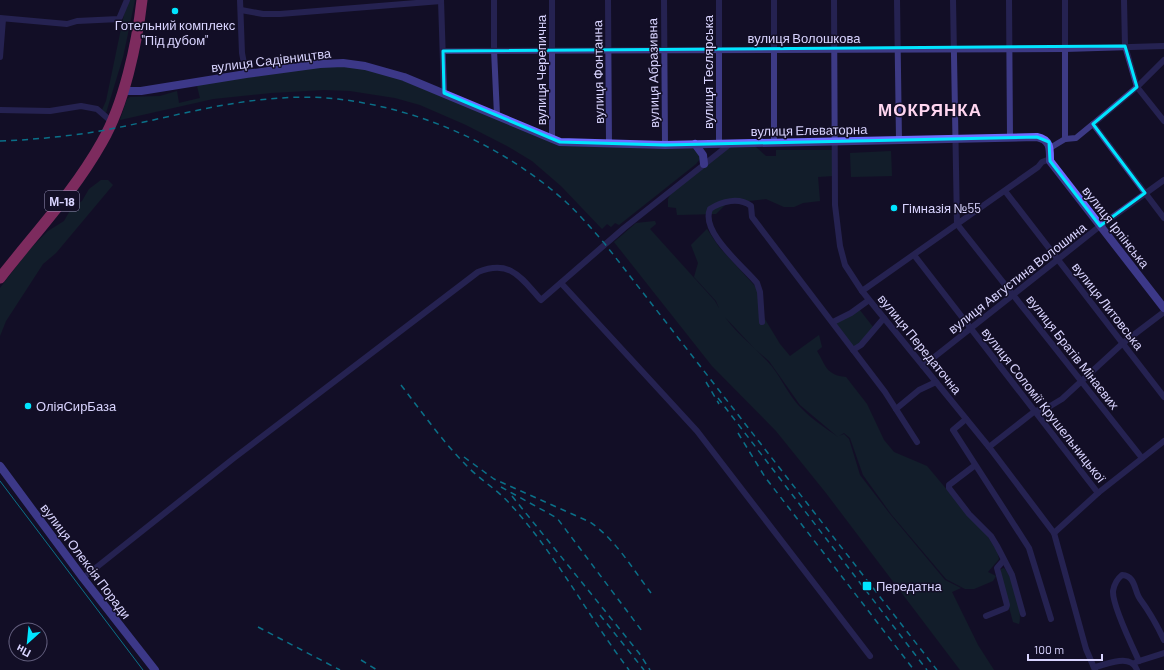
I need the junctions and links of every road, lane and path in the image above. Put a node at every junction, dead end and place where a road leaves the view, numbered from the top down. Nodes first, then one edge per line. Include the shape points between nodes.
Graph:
1 (127, 0) edge
2 (142, 0) edge
3 (240, 0) edge
4 (494, 0) edge
5 (552, 0) edge
6 (608, 0) edge
7 (664, 0) edge
8 (719, 0) edge
9 (774, 0) edge
10 (834, 0) edge
11 (897, 0) edge
12 (953, 0) edge
13 (1008, 0) edge
14 (1065, 0) edge
15 (1124, 0) edge
16 (441, 1) edge
17 (240, 10) junction
18 (2, 18) edge
19 (1125, 46) junction
20 (1164, 46) edge
21 (1009, 48) junction
22 (720, 49) junction
23 (774, 49) junction
24 (897, 49) junction
25 (954, 49) junction
26 (1065, 49) junction
27 (494, 50) junction
28 (552, 50) junction
29 (609, 50) junction
30 (664, 50) junction
31 (835, 50) junction
32 (443, 51) junction
33 (0, 57) edge
34 (1164, 60) edge
35 (246, 74) junction
36 (1137, 87) junction
37 (123, 91) junction
38 (444, 93) junction
39 (0, 110) edge
40 (497, 116) junction
41 (1164, 121) edge
42 (112, 122) junction
43 (1094, 124) junction
44 (1010, 137) junction
45 (552, 139) junction
46 (956, 139) junction
47 (1065, 139) junction
48 (899, 140) junction
49 (836, 141) junction
50 (774, 143) junction
51 (609, 144) junction
52 (695, 144) junction
53 (719, 144) junction
54 (730, 144) junction
55 (665, 145) junction
56 (1050, 148) junction
57 (1050, 159) junction
58 (704, 164) junction
59 (1164, 180) edge
60 (1005, 191) junction
61 (1145, 193) junction
62 (1164, 218) edge
63 (957, 224) junction
64 (1100, 226) junction
65 (914, 255) junction
66 (1058, 259) junction
67 (0, 278) edge
68 (560, 283) junction
69 (862, 291) junction
70 (1014, 294) junction
71 (870, 300) junction
72 (1164, 308) edge
73 (1164, 312) edge
74 (884, 318) junction
75 (762, 322) dead end
76 (833, 322) junction
77 (971, 328) junction
78 (1123, 343) junction
79 (853, 350) junction
80 (923, 366) junction
81 (1082, 380) junction
82 (936, 382) junction
83 (1164, 397) edge
84 (896, 409) junction
85 (1035, 411) junction
86 (966, 419) junction
87 (1164, 441) edge
88 (917, 442) dead end
89 (989, 447) junction
90 (1142, 458) junction
91 (0, 466) edge
92 (974, 466) junction
93 (1098, 493) junction
94 (1054, 533) junction
95 (1004, 561) junction
96 (83, 578) junction
97 (1023, 614) dead end
98 (986, 616) dead end
99 (1051, 619) dead end
100 (1164, 640) edge
101 (1164, 653) edge
102 (870, 656) dead end
103 (1135, 662) junction
104 (1095, 669) edge
105 (155, 670) edge
106 (1136, 670) edge

1 - 18 street via 118,19 83,20 67,24
2 - 37 highway, М-18 via 139,25
3 - 17 street
4 - 27 street
5 - 28 street, вулиця Черепична
6 - 29 street, вулиця Фонтанна
7 - 30 street, вулиця Абразивна
8 - 22 street, вулиця Теслярська
9 - 23 street
10 - 31 street, вулиця Передаточна
11 - 24 street
12 - 25 street
13 - 21 street
14 - 26 street
15 - 19 street
16 - 17 street via 280,14
16 - 32 street
17 - 35 street via 242,53
18 - 33 street
19 - 20 street, вулиця Волошкова
19 - 26 street, вулиця Волошкова
19 - 36 street
21 - 25 street, вулиця Волошкова
21 - 26 street, вулиця Волошкова
21 - 44 street
22 - 23 street, вулиця Волошкова
22 - 30 street, вулиця Волошкова
22 - 53 street, вулиця Теслярська
23 - 31 street, вулиця Волошкова
23 - 50 street
24 - 25 street, вулиця Волошкова
24 - 31 street, вулиця Волошкова
24 - 48 street
25 - 46 street
26 - 47 street
27 - 28 street, вулиця Волошкова
27 - 32 street, вулиця Волошкова
27 - 40 street
28 - 29 street, вулиця Волошкова
28 - 45 street, вулиця Черепична
29 - 30 street, вулиця Волошкова
29 - 51 street, вулиця Фонтанна
30 - 55 street, вулиця Абразивна
31 - 49 street, вулиця Передаточна
32 - 38 street
34 - 36 street
35 - 37 street, вулиця Садівництва via 142,91
35 - 38 street, вулиця Садівництва via 343,63 384,70
36 - 41 street
36 - 43 street
37 - 42 highway, М-18
38 - 40 street, вулиця Садівництва
39 - 42 street via 50,111 81,106 97,109
40 - 45 street, вулиця Садівництва
42 - 67 highway, М-18 via 101,145 46,224
43 - 47 street via 1076,138
43 - 61 street
44 - 46 street, вулиця Елеваторна
44 - 56 street, вулиця Елеваторна via 1044,138 1049,142
45 - 51 street, вулиця Елеваторна via 560,142
46 - 48 street, вулиця Елеваторна
46 - 63 street
47 - 56 street
48 - 49 street, вулиця Елеваторна
49 - 50 street, вулиця Елеваторна
49 - 69 street, вулиця Передаточна via 835,205 840,246 845,265
50 - 54 street, вулиця Елеваторна
51 - 55 street, вулиця Елеваторна
52 - 53 street, вулиця Елеваторна
52 - 55 street, вулиця Елеваторна
52 - 58 street via 703,155
53 - 54 street, вулиця Елеваторна
54 - 58 street
56 - 57 street
57 - 60 street via 1042,162
57 - 64 street, вулиця Ірпінська
58 - 68 street
59 - 61 street, вулиця Августина Волошина
60 - 63 street
60 - 66 street, вулиця Литовська
61 - 62 street
61 - 64 street, вулиця Августина Волошина
63 - 65 street
63 - 70 street, вулиця Братів Мінаєвих
64 - 66 street, вулиця Августина Волошина
64 - 72 street, вулиця Ірпінська
65 - 69 street
65 - 77 street, вулиця Соломії Крушельницької
66 - 70 street, вулиця Августина Волошина
66 - 78 street, вулиця Литовська
68 - 96 street via 541,300 516,272 504,268 487,268 478,272 234,458
68 - 102 street via 697,431
69 - 71 street, вулиця Передаточна
70 - 77 street, вулиця Августина Волошина
70 - 81 street, вулиця Братів Мінаєвих
71 - 74 street, вулиця Передаточна
71 - 76 street
73 - 78 street
74 - 79 street via 861,345
74 - 80 street, вулиця Передаточна
75 - 76 street via 757,283 719,242 708,222 710,210 729,201 739,200 752,206 752,217
76 - 79 street
77 - 80 street, вулиця Августина Волошина
77 - 85 street, вулиця Соломії Крушельницької
78 - 81 street
78 - 83 street, вулиця Литовська
79 - 84 street
80 - 82 street, вулиця Передаточна
81 - 85 street via 1054,404
81 - 90 street, вулиця Братів Мінаєвих
82 - 84 street via 919,390
82 - 86 street, вулиця Передаточна
84 - 88 street
85 - 89 street
85 - 93 street, вулиця Соломії Крушельницької
86 - 89 street, вулиця Передаточна
86 - 92 street via 953,430
87 - 90 street
89 - 94 street, вулиця Передаточна
90 - 93 street
91 - 96 street, вулиця Олексія Поради
92 - 95 street via 949,485 949,488 969,514 991,536
92 - 99 street via 1029,548
93 - 94 street
94 - 104 street, вулиця Передаточна via 1086,649
95 - 97 street via 1012,575
95 - 98 street via 997,568 1007,605 1006,608
96 - 105 street, вулиця Олексія Поради
100 - 103 street via 1152,614 1139,598 1133,582 1122,575 1113,590
101 - 103 street
103 - 104 street via 1126,660
103 - 106 street

